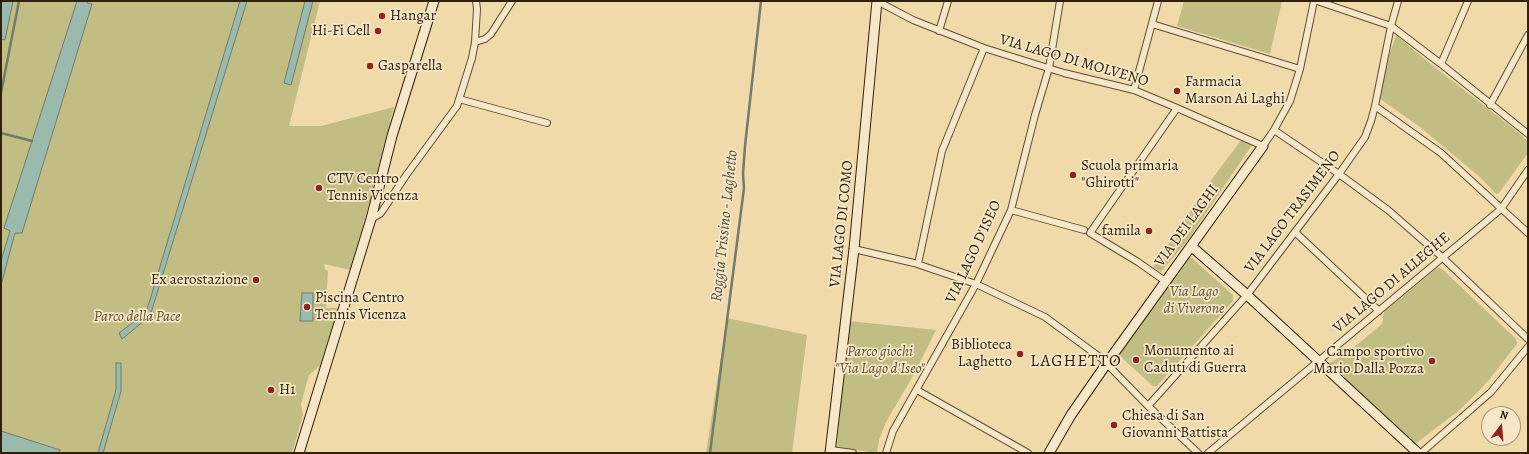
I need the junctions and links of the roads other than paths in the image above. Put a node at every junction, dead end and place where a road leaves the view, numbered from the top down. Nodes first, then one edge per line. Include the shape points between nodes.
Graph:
1 (434, 1) edge
2 (476, 1) edge
3 (512, 1) edge
4 (877, 1) edge
5 (948, 1) edge
6 (1060, 1) edge
7 (1158, 1) edge
8 (1315, 1) edge
9 (1398, 1) edge
10 (1468, 1) edge
11 (1152, 24) junction
12 (1391, 26) junction
13 (939, 30) junction
14 (1528, 35) edge
15 (475, 42) junction
16 (984, 48) junction
17 (1441, 64) junction
18 (1049, 68) junction
19 (1300, 69) junction
20 (1134, 90) junction
21 (459, 100) junction
22 (1490, 105) junction
23 (1375, 106) junction
24 (1177, 108) junction
25 (547, 123) dead end
26 (1274, 130) junction
27 (1528, 134) edge
28 (1263, 146) junction
29 (1528, 170) edge
30 (1339, 174) junction
31 (1501, 209) junction
32 (1011, 210) junction
33 (371, 219) junction
34 (1084, 230) dead end
35 (1295, 232) junction
36 (1528, 233) edge
37 (1191, 246) junction
38 (854, 249) junction
39 (1442, 258) junction
40 (918, 264) junction
41 (1165, 281) junction
42 (976, 284) junction
43 (1248, 295) junction
44 (1379, 311) junction
45 (1528, 339) edge
46 (1528, 347) edge
47 (1319, 362) junction
48 (1107, 363) junction
49 (917, 390) junction
50 (1148, 406) junction
51 (831, 452) edge
52 (299, 453) edge
53 (853, 453) edge
54 (886, 453) edge
55 (1028, 453) edge
56 (1049, 453) edge
57 (1197, 453) edge
58 (1208, 453) edge
59 (1418, 453) edge
60 (1421, 453) edge

1 - 33 street via 392,136
2 - 15 street
3 - 15 street via 491,34
4 - 13 street, VIA LAGO DI MOLVENO
4 - 38 street, VIA LAGO DI COMO
5 - 13 street
6 - 18 street, VIA LAGO D'ISEO
7 - 11 street
8 - 12 street
8 - 19 street, VIA DEI LAGHI
9 - 12 street, VIA LAGO TRASIMENO
10 - 17 street
11 - 19 street
11 - 20 street
12 - 17 street
12 - 23 street, VIA LAGO TRASIMENO
13 - 16 street, VIA LAGO DI MOLVENO
14 - 22 street
15 - 21 street
16 - 18 street, VIA LAGO DI MOLVENO
16 - 40 street via 942,151
17 - 22 street
18 - 20 street, VIA LAGO DI MOLVENO
18 - 32 street, VIA LAGO D'ISEO
19 - 26 street, VIA DEI LAGHI via 1290,101
20 - 24 street, VIA LAGO DI MOLVENO
21 - 25 street
21 - 33 street via 383,210
22 - 27 street
23 - 30 street, VIA LAGO TRASIMENO via 1365,137
23 - 31 street via 1441,153
24 - 28 street, VIA LAGO DI MOLVENO
24 - 41 street via 1090,233
26 - 28 street, VIA DEI LAGHI
26 - 30 street
28 - 37 street, VIA DEI LAGHI
29 - 31 street, VIA LAGO DI ALLEGHE
30 - 35 street, VIA LAGO TRASIMENO
30 - 39 street via 1388,210
31 - 36 street
31 - 39 street, VIA LAGO DI ALLEGHE
32 - 34 street
32 - 42 street, VIA LAGO D'ISEO
33 - 52 street
35 - 43 street, VIA LAGO TRASIMENO
35 - 44 street
37 - 41 street, VIA DEI LAGHI
37 - 43 street
38 - 40 street
38 - 51 street, VIA LAGO DI COMO
39 - 44 street, VIA LAGO DI ALLEGHE
39 - 45 street
40 - 42 street
41 - 48 street, VIA DEI LAGHI
42 - 48 street via 1045,317
42 - 49 street, VIA LAGO D'ISEO
43 - 47 street
43 - 50 street, VIA LAGO TRASIMENO
44 - 47 street, VIA LAGO DI ALLEGHE
46 - 60 street via 1491,392
47 - 58 street, VIA LAGO DI ALLEGHE
47 - 59 street
48 - 50 street
48 - 56 street, VIA DEI LAGHI via 1071,415
49 - 54 street, VIA LAGO D'ISEO via 893,431
49 - 55 street
50 - 57 street
51 - 53 street, VIA LAGO DI COMO

